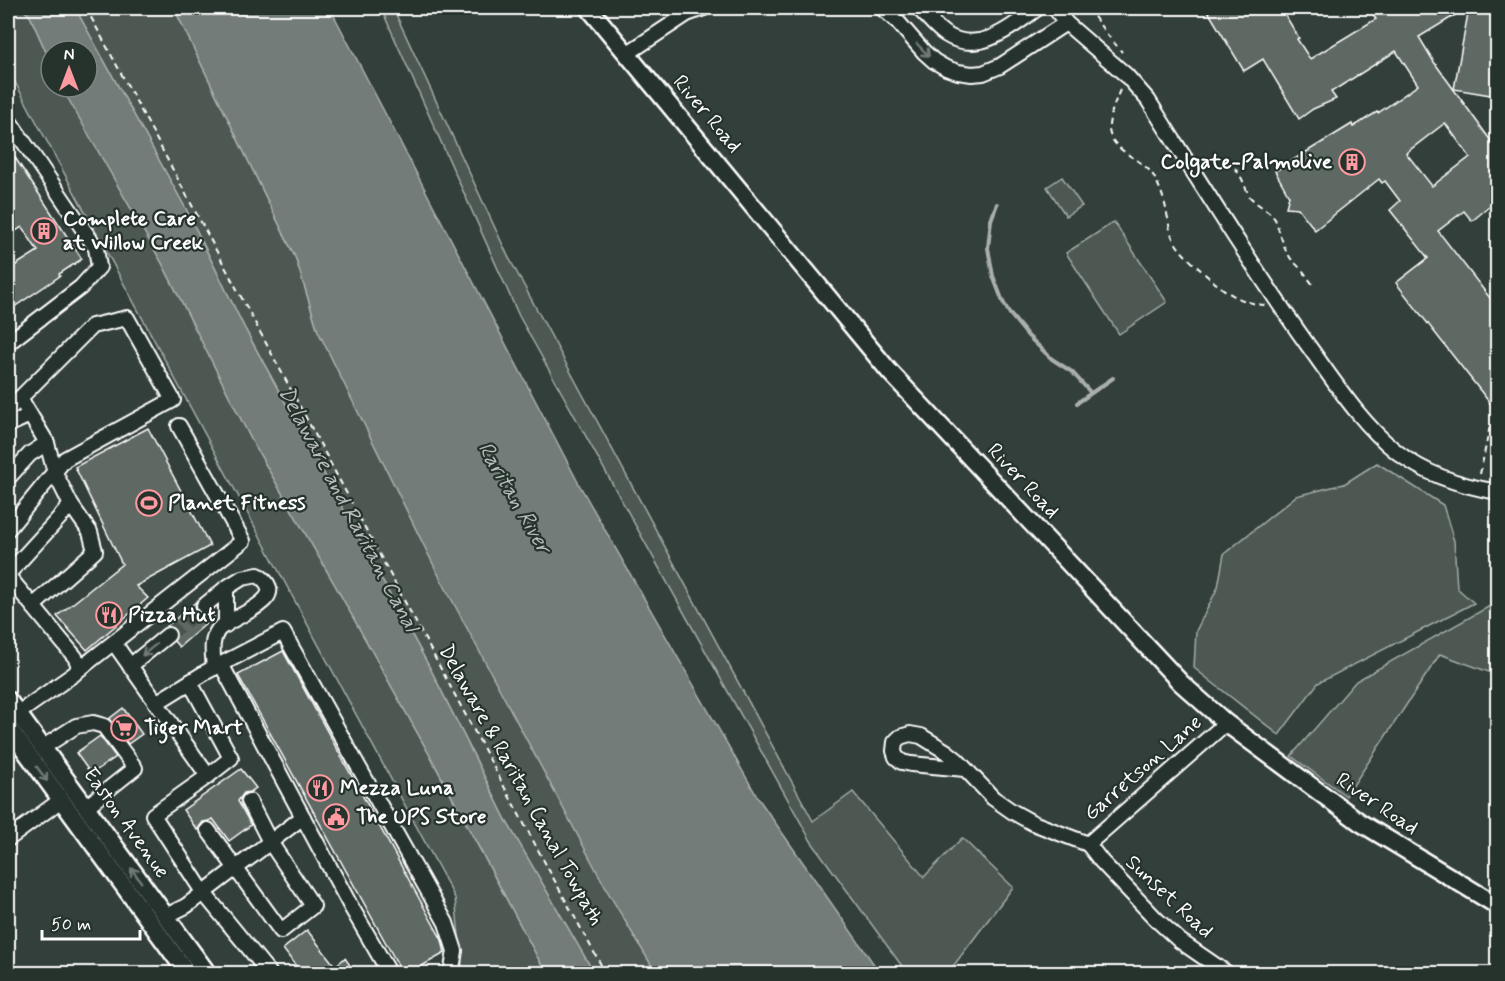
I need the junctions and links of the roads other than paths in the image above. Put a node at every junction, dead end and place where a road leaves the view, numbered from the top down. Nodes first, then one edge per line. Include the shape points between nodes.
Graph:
1 (588, 8) edge
2 (704, 8) edge
3 (882, 8) edge
4 (918, 8) edge
5 (1038, 8) edge
6 (1055, 8) edge
7 (1066, 23) junction
8 (628, 53) junction
9 (8, 119) edge
10 (8, 343) edge
11 (20, 398) junction
12 (8, 410) edge
13 (30, 415) junction
14 (8, 425) edge
15 (179, 426) dead end
16 (47, 443) junction
17 (55, 473) junction
18 (8, 478) edge
19 (1497, 492) edge
20 (71, 505) junction
21 (8, 529) edge
22 (8, 575) edge
23 (226, 588) junction
24 (33, 606) junction
25 (204, 606) tunnel mouth
26 (226, 625) junction
27 (168, 635) tunnel mouth
28 (114, 643) junction
29 (130, 666) junction
30 (218, 666) junction
31 (77, 671) junction
32 (190, 682) junction
33 (156, 703) junction
34 (11, 714) edge
35 (1226, 723) junction
36 (42, 748) junction
37 (965, 769) junction
38 (208, 776) junction
39 (62, 800) junction
40 (249, 801) dead end
41 (86, 807) junction
42 (303, 817) junction
43 (208, 830) dead end
44 (8, 839) edge
45 (270, 842) junction
46 (1088, 844) junction
47 (236, 868) junction
48 (203, 892) junction
49 (1497, 906) edge
50 (166, 916) junction
51 (188, 974) edge
52 (208, 974) edge
53 (270, 974) edge
54 (390, 974) edge
55 (451, 974) edge
56 (1228, 974) edge

1 - 8 main road, River Road
2 - 8 street via 687,14
3 -> 7 street via 934,61 972,74 1000,66
4 - 5 street via 943,33 976,42 1006,31
6 - 7 street
7 - 19 street via 1148,100 1276,300 1377,435 1434,475
8 - 35 main road, River Road via 890,370 1181,683
9 - 10 street via 96,248 99,267 81,287
11 - 12 street
11 - 13 street
11 - 17 street via 92,326 127,318 173,400 65,459
13 - 14 street
13 - 16 street
15 - 28 street via 243,541
16 - 17 street
16 - 18 street via 30,454
17 - 20 street
17 - 21 street
20 - 22 street
20 - 24 street via 90,532 94,551
22 - 24 street
23 - 25 street
23 - 26 street
23 - 26 street via 242,578 258,575 269,585 264,601
24 - 31 street via 75,657
26 - 30 street via 213,641
27 -> 29 street
28 - 29 street
28 - 31 street
29 - 33 street
30 - 32 street
30 - 42 street
30 - 55 street via 283,632 446,923 455,951
31 - 34 street
32 - 33 street
32 - 38 street via 231,758
33 - 38 street
34 - 36 main road, Easton Avenue
34 -> 39 main road, Easton Avenue
35 - 46 street, Garretson Lane
35 - 49 main road, River Road via 1361,823
36 - 41 main road, Easton Avenue
36 - 41 street via 76,726 104,726 135,768
37 - 37 street via 902,762 896,757 895,742 910,734 921,736
37 - 46 street via 1013,812
38 - 48 street via 153,815
39 - 44 street
39 - 51 main road, Easton Avenue
40 - 45 street
50 -> 41 main road, Easton Avenue
42 - 45 street
42 - 54 street
43 - 47 street
45 - 47 street
45 - 47 street via 313,906 281,931
46 - 56 street, Sunset Road via 1157,920
47 - 48 street
48 - 50 street
48 - 53 street
50 - 52 main road, Easton Avenue

